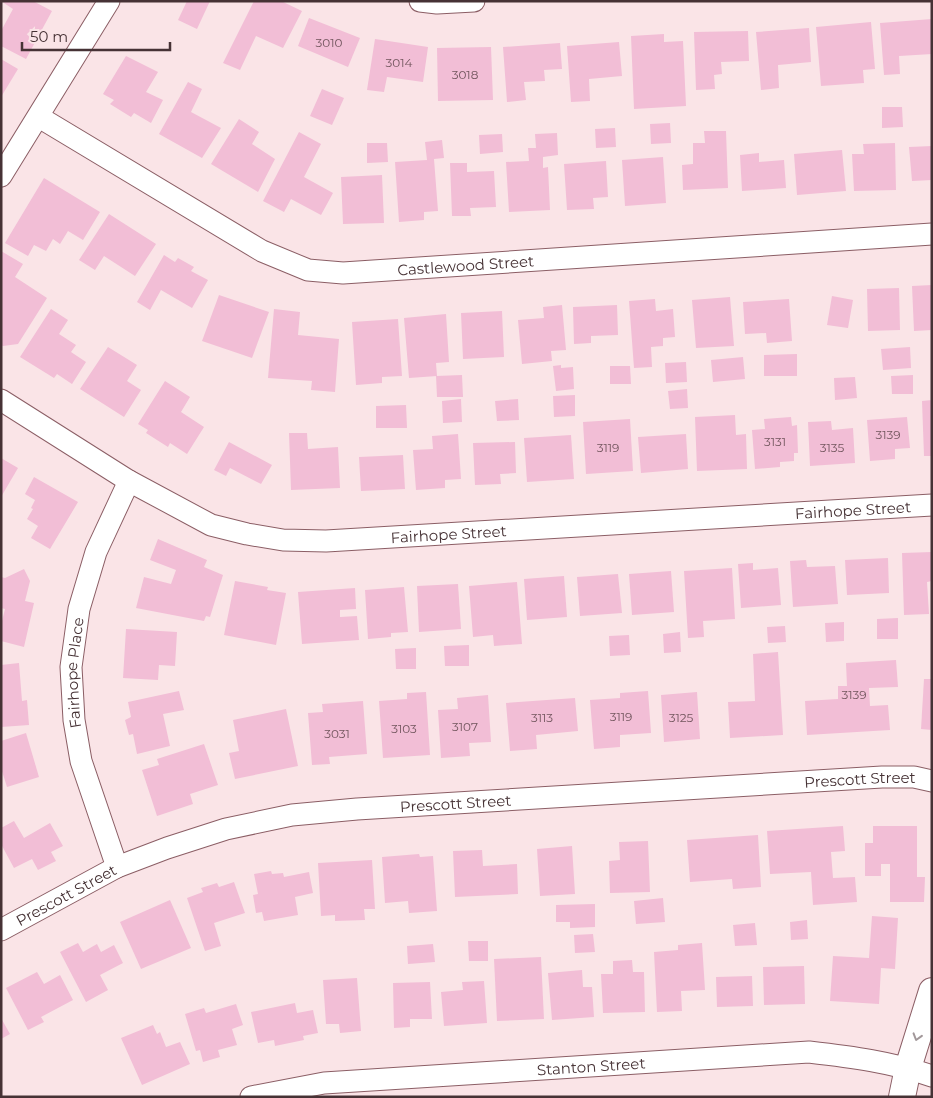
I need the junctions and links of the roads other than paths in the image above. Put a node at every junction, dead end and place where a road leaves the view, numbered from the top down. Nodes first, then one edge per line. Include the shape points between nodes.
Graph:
1 (109, 1) edge
2 (420, 1) edge
3 (474, 1) edge
4 (39, 117) junction
5 (1, 176) edge
6 (932, 234) edge
7 (1, 400) edge
8 (129, 481) junction
9 (932, 505) edge
10 (932, 781) edge
11 (117, 867) junction
12 (1, 930) edge
13 (932, 991) edge
14 (920, 1072) edge
15 (251, 1097) edge
16 (902, 1097) edge

1 - 4 street
2 - 3 street via 437,4
4 - 5 street
4 - 6 street, Castlewood Street via 262,251 308,270 344,273
7 - 8 street, Fairhope Street
8 - 9 street, Fairhope Street via 211,525 283,540 336,541
8 - 11 street, Fairhope Place via 96,552 79,609 71,667 74,720 81,761
10 - 11 street, Prescott Street via 882,776 292,815 226,829
11 - 12 street, Prescott Street
13 -> 14 main road
14 - 15 street, Stanton Street via 864,1058 809,1052 324,1083
14 - 16 main road

